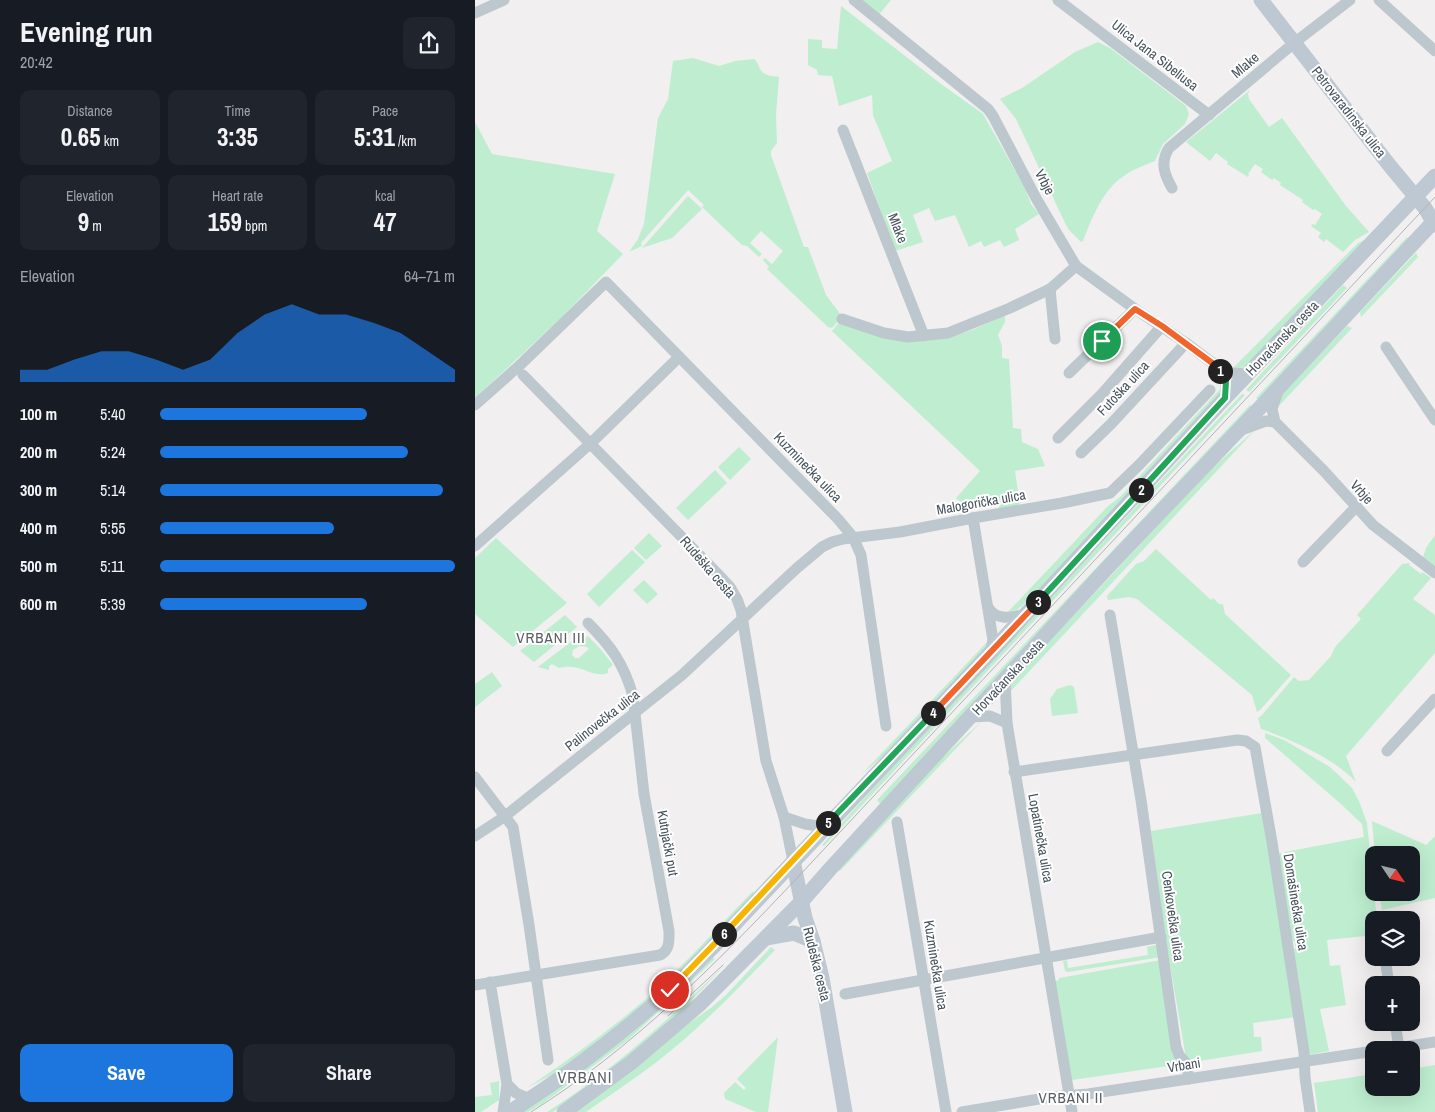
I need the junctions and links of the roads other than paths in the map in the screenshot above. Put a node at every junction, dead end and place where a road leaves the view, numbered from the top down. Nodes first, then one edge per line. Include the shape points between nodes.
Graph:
1 (504, 0) edge
2 (853, 0) edge
3 (1058, 0) edge
4 (1261, 0) edge
5 (1350, 0) edge
6 (1379, 0) edge
7 (475, 13) edge
8 (1294, 43) junction
9 (1435, 51) edge
10 (1209, 115) junction
11 (843, 130) dead end
12 (1435, 176) edge
13 (1172, 188) dead end
14 (1416, 197) junction
15 (1435, 223) edge
16 (1075, 266) junction
17 (1050, 289) junction
18 (1135, 309) junction
19 (842, 319) dead end
20 (1162, 326) junction
21 (924, 336) junction
22 (1055, 339) dead end
23 (1186, 343) junction
24 (1386, 347) dead end
25 (679, 357) junction
26 (1219, 368) junction
27 (1069, 373) dead end
28 (1247, 374) junction
29 (523, 375) dead end
30 (1280, 387) junction
31 (1211, 390) dead end
32 (1225, 398) junction
33 (475, 405) edge
34 (1435, 420) edge
35 (1275, 422) junction
36 (1235, 434) junction
37 (1058, 438) dead end
38 (591, 443) junction
39 (1081, 453) dead end
40 (1355, 507) junction
41 (973, 518) junction
42 (853, 538) junction
43 (475, 546) edge
44 (1303, 562) dead end
45 (1435, 572) edge
46 (988, 607) junction
47 (1027, 614) junction
48 (1110, 615) dead end
49 (743, 620) junction
50 (588, 623) dead end
51 (991, 653) junction
52 (1005, 679) junction
53 (1435, 699) edge
54 (636, 712) junction
55 (970, 717) junction
56 (1007, 723) junction
57 (886, 726) dead end
58 (1387, 751) dead end
59 (1134, 755) junction
60 (1015, 772) junction
61 (475, 777) edge
62 (505, 817) junction
63 (784, 817) junction
64 (897, 822) dead end
65 (825, 827) junction
66 (475, 836) edge
67 (793, 861) junction
68 (802, 901) junction
69 (766, 938) junction
70 (1161, 938) junction
71 (813, 941) junction
72 (1046, 958) junction
73 (537, 974) junction
74 (923, 979) junction
75 (490, 982) junction
76 (475, 985) edge
77 (845, 994) dead end
78 (1435, 1042) edge
79 (1420, 1044) edge
80 (1365, 1053) edge
81 (548, 1060) dead end
82 (1304, 1062) junction
83 (1189, 1079) junction
84 (507, 1084) junction
85 (1069, 1096) junction
86 (530, 1099) junction
87 (503, 1112) edge
88 (510, 1112) edge
89 (564, 1112) edge
90 (845, 1112) edge
91 (946, 1112) edge
92 (962, 1112) edge
93 (1072, 1112) edge
94 (1310, 1112) edge

1 - 7 street
2 - 16 street, Vrbje via 988,109
3 - 10 street, Ulica Jana Sibeliusa
4 - 8 street, Petrovaradinska ulica
5 - 8 street, Mlake
6 - 9 street
8 - 10 street, Mlake
8 - 14 street, Petrovaradinska ulica
10 - 13 street, Mlake via 1169,148 1164,157 1165,174
11 - 21 street, Mlake
12 - 14 street, Horvaćanska cesta
14 - 15 street, Petrovaradinska ulica
14 - 28 street, Horvaćanska cesta
15 - 30 street, Horvaćanska cesta
16 - 17 street
16 - 18 street, Vrbje
17 - 21 street via 958,330
17 - 22 street
18 - 20 street, Vrbje
18 - 27 street
19 - 21 street via 884,333
20 - 23 street, Vrbje
20 - 37 street
23 - 26 street, Vrbje
23 - 39 street, Futoška ulica
24 - 34 street
25 - 33 street, Kuzminečka ulica via 606,282
25 - 38 street
25 - 42 street, Kuzminečka ulica
26 - 28 street, Vrbje
26 - 32 street via 1226,381
28 - 32 street, Horvaćanska cesta
29 - 38 street, Rudeška cesta
30 - 35 street via 1272,410
30 - 36 street, Horvaćanska cesta
31 - 41 street, Malogorička ulica via 1110,492
32 - 47 street, Horvaćanska cesta
35 - 36 street via 1252,425
35 - 40 street, Vrbje
36 - 52 street, Horvaćanska cesta
38 - 43 street
38 - 49 street, Rudeška cesta via 730,587
40 - 44 street
40 - 45 street, Vrbje via 1373,525
41 - 42 street, Malogorička ulica
41 - 46 street
42 - 49 street, Malogorička ulica via 832,542 809,556
42 - 57 street, Kuzminečka ulica via 861,555
46 - 47 street via 1002,617
46 - 51 street via 993,640
47 - 51 street, Horvaćanska cesta
48 - 59 street, Cenkovečka ulica
49 - 54 street, Palinovečka ulica
49 - 63 street, Rudeška cesta via 766,761
50 - 54 street, Kutnjački put via 608,643 623,668
51 - 65 street, Horvaćanska cesta
52 - 55 street, Horvaćanska cesta
52 - 56 street, Lopatinečka ulica
53 - 58 street
54 - 62 street, Palinovečka ulica
54 - 73 street, Kutnjački put via 644,794 669,945 660,954
55 - 56 street via 990,716
55 - 68 street, Horvaćanska cesta
56 - 60 street, Lopatinečka ulica
59 - 60 street
59 - 70 street, Cenkovečka ulica
59 - 82 street, Domašinečka ulica via 1237,740 1246,740 1255,746
60 - 72 street, Lopatinečka ulica
61 - 62 street
62 - 66 street, Palinovečka ulica
62 - 73 street via 513,827
63 - 65 street
63 - 67 street, Rudeška cesta
64 - 74 street, Kuzminečka ulica
65 - 67 street, Horvaćanska cesta
67 - 68 street, Rudeška cesta
67 - 86 street, Horvaćanska cesta via 670,990 623,1031
68 - 69 street, Horvaćanska cesta
68 - 71 street, Rudeška cesta
69 - 71 street via 794,932
69 - 89 street, Horvaćanska cesta via 700,1004 632,1062
70 - 72 street
70 - 83 street, Cenkovečka ulica via 1176,1047 1186,1063
71 - 90 street, Rudeška cesta via 828,1006
72 - 74 street
72 - 85 street, Lopatinečka ulica
73 - 75 street, Kutnjački put
73 - 81 street
74 - 77 street
74 - 91 street, Kuzminečka ulica
75 - 76 street, Kutnjački put
75 - 84 street
78 - 79 street
80 - 82 street, Vrbani
82 - 83 street, Vrbani
82 - 94 street
83 - 85 street, Vrbani
84 - 86 street via 516,1093
84 - 87 street
85 - 92 street, Vrbani
85 - 93 street
86 - 88 street, Horvaćanska cesta

